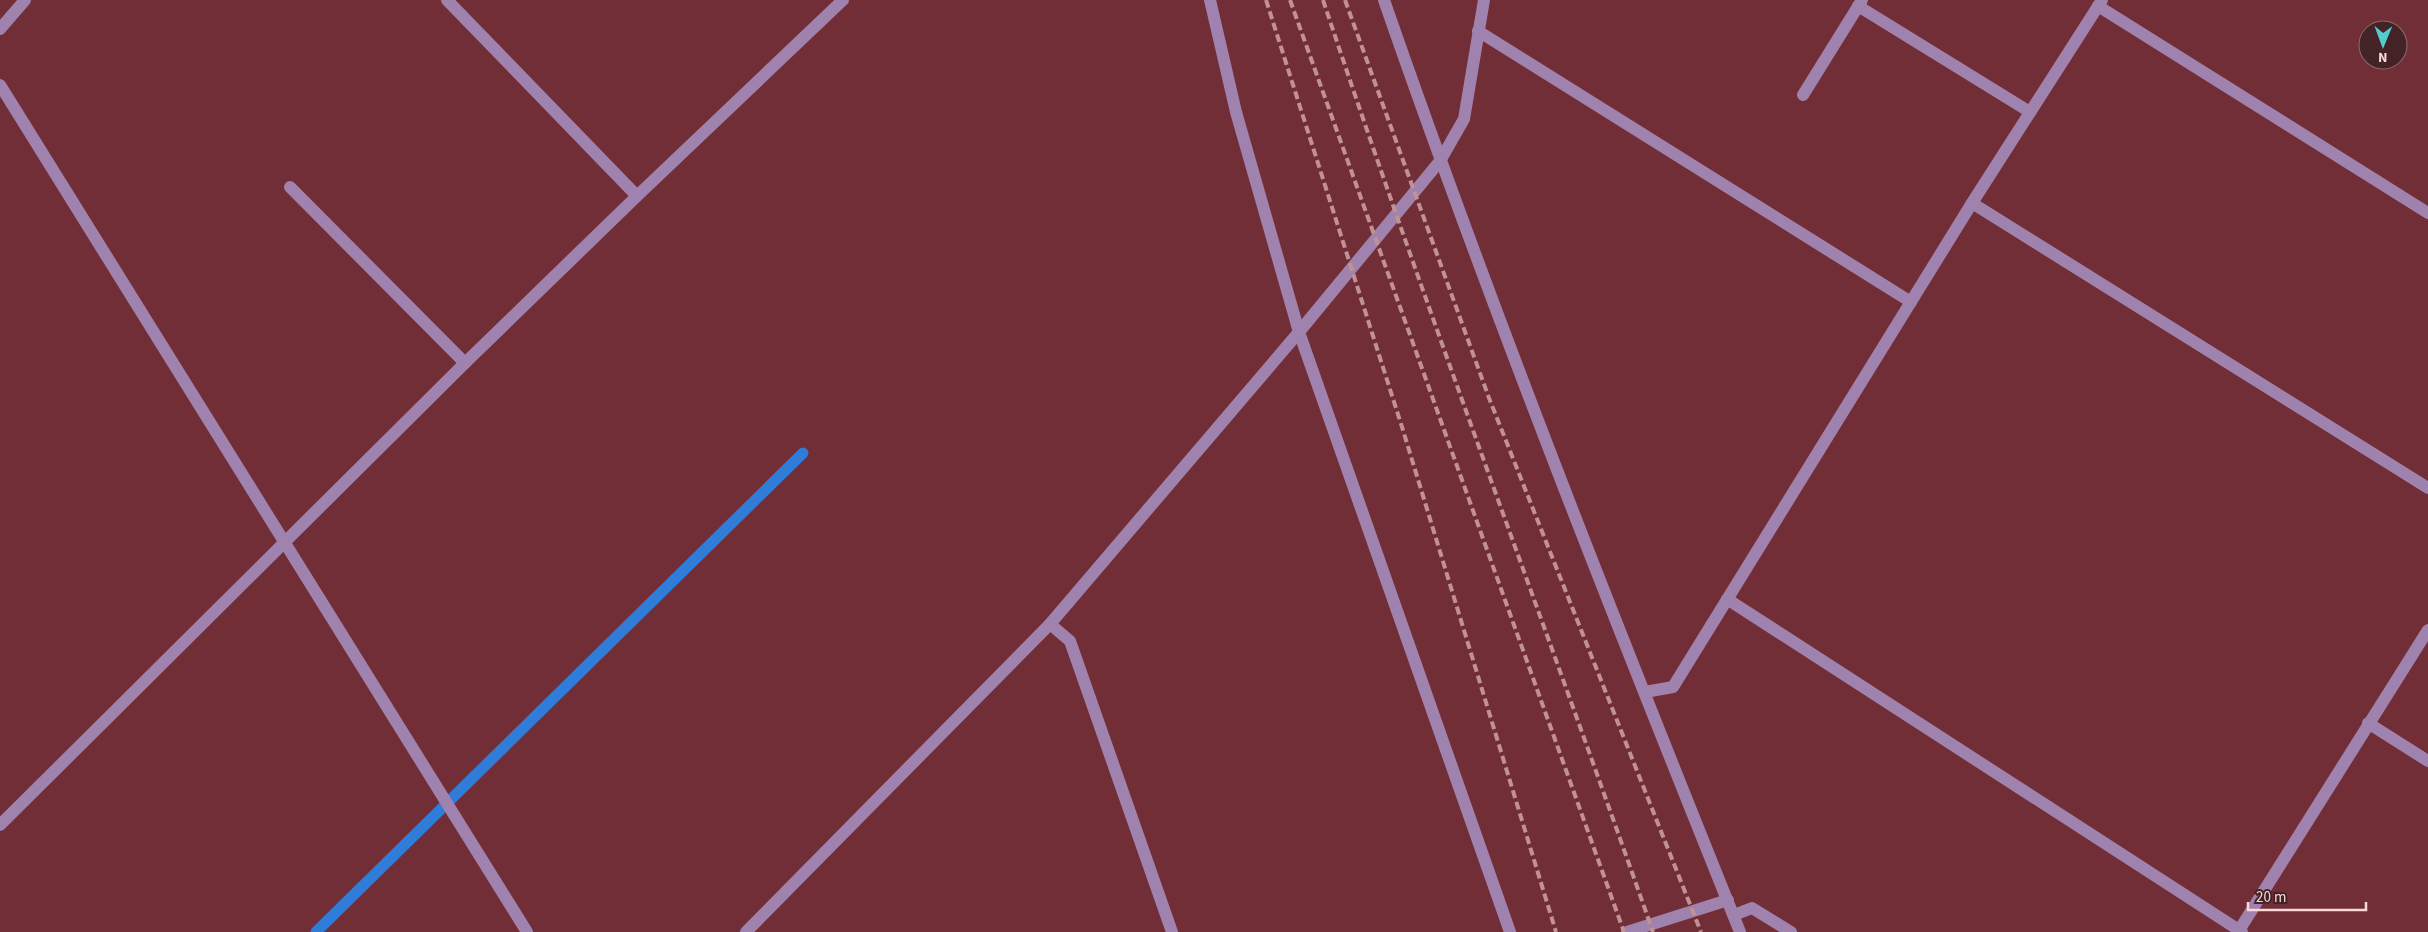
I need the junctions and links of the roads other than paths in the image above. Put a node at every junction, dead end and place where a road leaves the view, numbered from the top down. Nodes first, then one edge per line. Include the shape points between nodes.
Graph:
1 (25, 0) edge
2 (447, 0) edge
3 (843, 0) edge
4 (1210, 0) edge
5 (1384, 0) edge
6 (1484, 0) edge
7 (1860, 3) edge
8 (2100, 3) edge
9 (0, 29) edge
10 (1478, 32) junction
11 (0, 85) edge
12 (1803, 95) dead end
13 (2030, 112) junction
14 (1440, 161) junction
15 (290, 187) dead end
16 (637, 196) junction
17 (1972, 203) junction
18 (2428, 213) edge
19 (1910, 302) junction
20 (1299, 332) junction
21 (465, 363) junction
22 (2428, 488) edge
23 (286, 543) junction
24 (1727, 599) junction
25 (1050, 624) junction
26 (2428, 630) edge
27 (1645, 692) junction
28 (2368, 723) junction
29 (2428, 762) edge
30 (0, 825) edge
31 (1728, 900) junction
32 (1734, 915) junction
33 (2240, 931) edge
34 (527, 932) edge
35 (746, 932) edge
36 (1172, 932) edge
37 (1510, 932) edge
38 (1627, 932) edge
39 (1740, 932) edge
40 (1791, 932) edge

1 - 9 street
2 - 16 street
3 - 16 street
4 - 20 street via 1236,112
5 - 14 street
6 - 10 street
7 - 12 street
7 - 13 street
8 - 13 street
8 - 18 street
10 - 14 street via 1464,119
10 - 19 street
11 - 23 street
13 - 17 street
14 - 20 street
14 - 27 street
15 - 21 street
16 - 21 street
17 - 19 street
17 - 22 street
19 - 24 street
20 - 25 street
20 - 37 street
21 - 23 street
23 - 30 street
23 - 34 street
24 - 27 street via 1673,687
24 - 33 street
25 - 35 street
25 - 36 street via 1070,641
26 - 28 street
27 - 31 street
28 - 29 street
28 - 33 street
31 - 32 street
31 - 38 street
32 - 39 street
32 - 40 street via 1752,908

